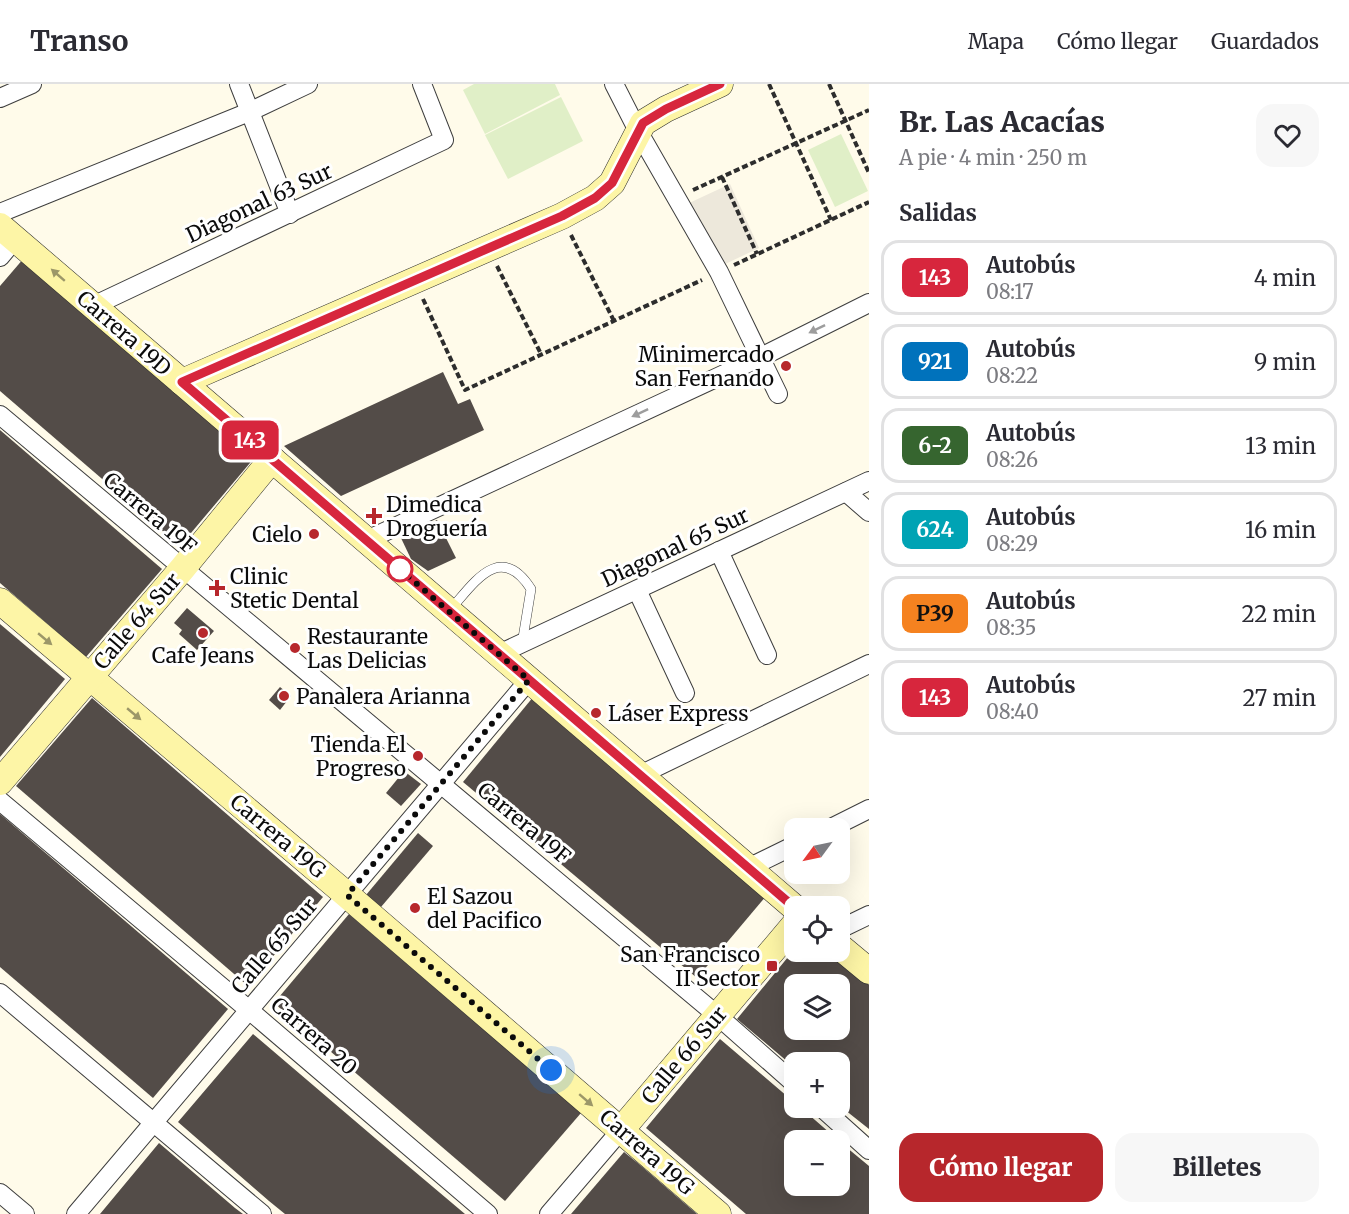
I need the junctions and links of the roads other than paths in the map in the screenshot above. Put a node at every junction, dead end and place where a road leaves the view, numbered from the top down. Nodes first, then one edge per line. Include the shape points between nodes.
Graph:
1 (32, 84) edge
2 (238, 84) edge
3 (308, 84) edge
4 (422, 84) edge
5 (614, 84) edge
6 (720, 84) edge
7 (0, 98) edge
8 (249, 112) junction
9 (638, 131) junction
10 (0, 213) edge
11 (290, 214) junction
12 (5, 241) edge
13 (869, 303) edge
14 (93, 306) junction
15 (761, 357) junction
16 (182, 382) junction
17 (778, 394) dead end
18 (0, 415) edge
19 (272, 459) junction
20 (869, 481) edge
21 (846, 492) junction
22 (869, 512) edge
23 (367, 540) junction
24 (719, 551) junction
25 (182, 569) junction
26 (637, 590) junction
27 (0, 601) edge
28 (449, 611) junction
29 (510, 649) junction
30 (767, 655) dead end
31 (869, 664) edge
32 (90, 676) junction
33 (529, 680) junction
34 (685, 693) dead end
35 (640, 775) junction
36 (0, 782) edge
37 (441, 783) junction
38 (0, 801) edge
39 (869, 809) edge
40 (850, 818) edge
41 (784, 851) edge
42 (748, 868) junction
43 (347, 895) junction
44 (784, 899) edge
45 (869, 915) edge
46 (850, 924) edge
47 (784, 937) edge
48 (850, 955) edge
49 (869, 971) edge
50 (0, 993) edge
51 (249, 1010) junction
52 (718, 1016) junction
53 (784, 1074) edge
54 (833, 1118) edge
55 (153, 1122) junction
56 (621, 1130) junction
57 (869, 1150) edge
58 (0, 1193) edge
59 (25, 1214) edge
60 (76, 1214) edge
61 (262, 1214) edge
62 (488, 1214) edge
63 (549, 1214) edge
64 (718, 1214) edge

1 - 7 street
2 - 8 street
3 - 8 street
4 - 11 street, Diagonal 63 Sur via 444,140
5 - 9 street
6 - 9 street via 651,117
8 - 10 street
8 - 11 street
9 - 15 street via 719,272
9 - 16 street via 612,183 595,198 562,216
11 - 14 street, Diagonal 63 Sur
14 -> 12 street, Carrera 19D
13 -> 15 street
14 - 16 street, Carrera 19D
15 - 17 street
15 -> 23 street
16 - 19 street, Carrera 19D
18 - 25 street, Carrera 19F
19 - 23 street, Carrera 19D
19 - 25 street, Calle 64 Sur
20 - 21 street, Diagonal 65 Sur
21 - 22 street
21 - 24 street, Diagonal 65 Sur
23 - 28 street, Carrera 19D
24 - 26 street, Diagonal 65 Sur
24 - 30 street
25 - 32 street, Calle 64 Sur
25 - 37 street, Carrera 19F
26 - 29 street, Diagonal 65 Sur
26 - 34 street
27 -> 32 street, Carrera 19G
28 - 29 street, Carrera 19D
28 - 29 lane via 483,573 496,567 510,569 531,589
29 - 33 street, Carrera 19D
31 - 35 street
32 - 36 street, Calle 64 Sur
32 -> 43 street, Carrera 19G
33 - 35 street, Carrera 19D
33 - 37 street, Calle 65 Sur
35 - 42 street, Carrera 19D
37 - 43 street, Calle 65 Sur
37 - 52 street, Carrera 19F
38 - 51 street, Carrera 20
39 - 40 street
41 - 42 street
42 - 44 street, Carrera 19D
43 - 51 street, Calle 65 Sur
43 -> 56 street, Carrera 19G
45 - 46 street
47 - 52 street, Calle 66 Sur
48 - 49 street
50 - 55 street
51 - 55 street, Calle 65 Sur
51 - 62 street, Carrera 20
52 - 53 street, Carrera 19F
52 - 56 street, Calle 66 Sur
54 - 57 street
55 - 60 street, Calle 65 Sur
55 - 61 street
56 - 63 street, Calle 66 Sur
56 - 64 street, Carrera 19G
58 - 59 street

